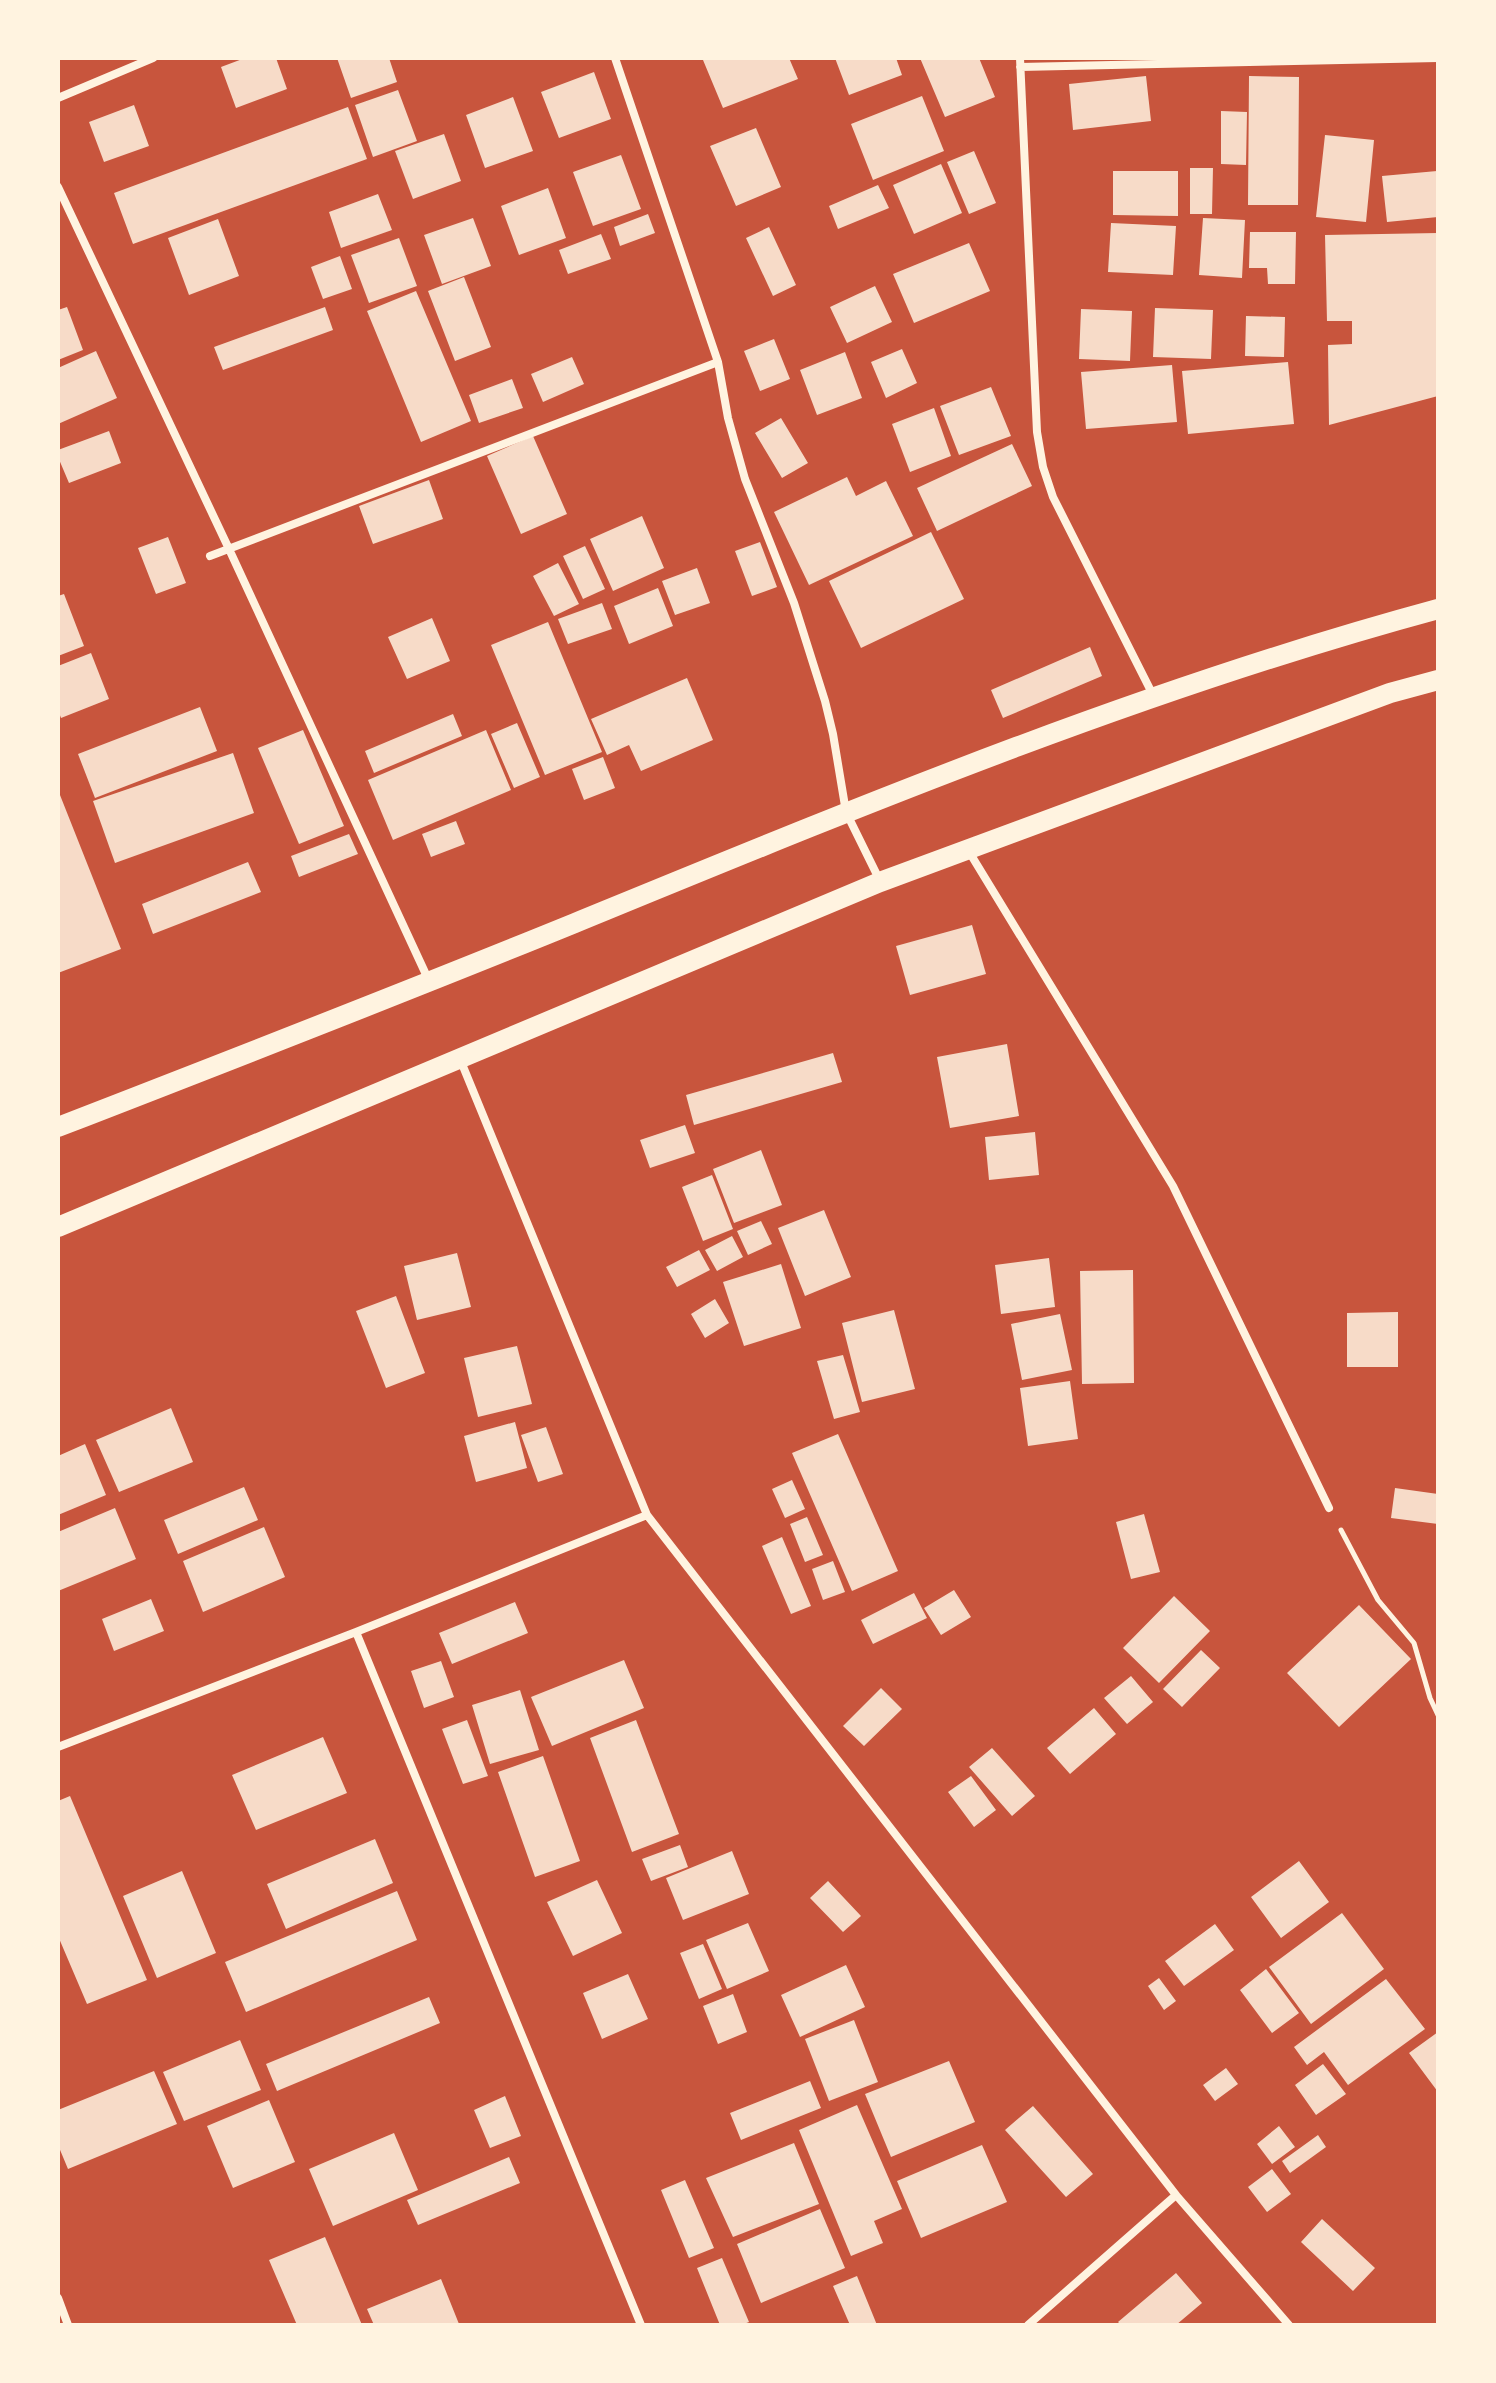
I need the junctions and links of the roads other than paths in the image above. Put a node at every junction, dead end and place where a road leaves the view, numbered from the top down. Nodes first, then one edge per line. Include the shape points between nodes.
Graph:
1 (153, 58) edge
2 (615, 58) edge
3 (1438, 58) edge
4 (1020, 62) edge
5 (58, 98) edge
6 (58, 187) edge
7 (718, 362) junction
8 (229, 549) junction
9 (210, 556) dead end
10 (1438, 609) edge
11 (1438, 680) edge
12 (1154, 697) junction
13 (846, 812) junction
14 (967, 850) junction
15 (880, 882) junction
16 (430, 982) junction
17 (459, 1058) junction
18 (58, 1127) edge
19 (58, 1227) edge
20 (1329, 1508) road end
21 (647, 1515) junction
22 (356, 1632) junction
23 (58, 1747) edge
24 (1176, 2195) junction
25 (58, 2298) edge
26 (68, 2325) edge
27 (641, 2325) edge
28 (1028, 2325) edge
29 (1289, 2325) edge

1 - 5 street
2 - 7 street
3 - 4 street
4 - 12 street via 1037,432 1043,467 1053,497
6 - 8 street
7 - 8 street
7 - 13 street via 745,479 794,603 825,701
8 - 9 street
8 - 16 street
10 - 12 main road
11 - 14 main road via 1390,693
12 - 13 main road
13 - 15 street
13 - 16 main road
14 - 15 main road
14 - 20 street via 1173,1186
15 - 17 main road
16 - 18 main road
17 - 19 main road
17 - 21 street
21 - 22 street
21 - 24 street
22 - 23 street
22 - 27 street
24 - 28 street
24 - 29 street
25 - 26 street

